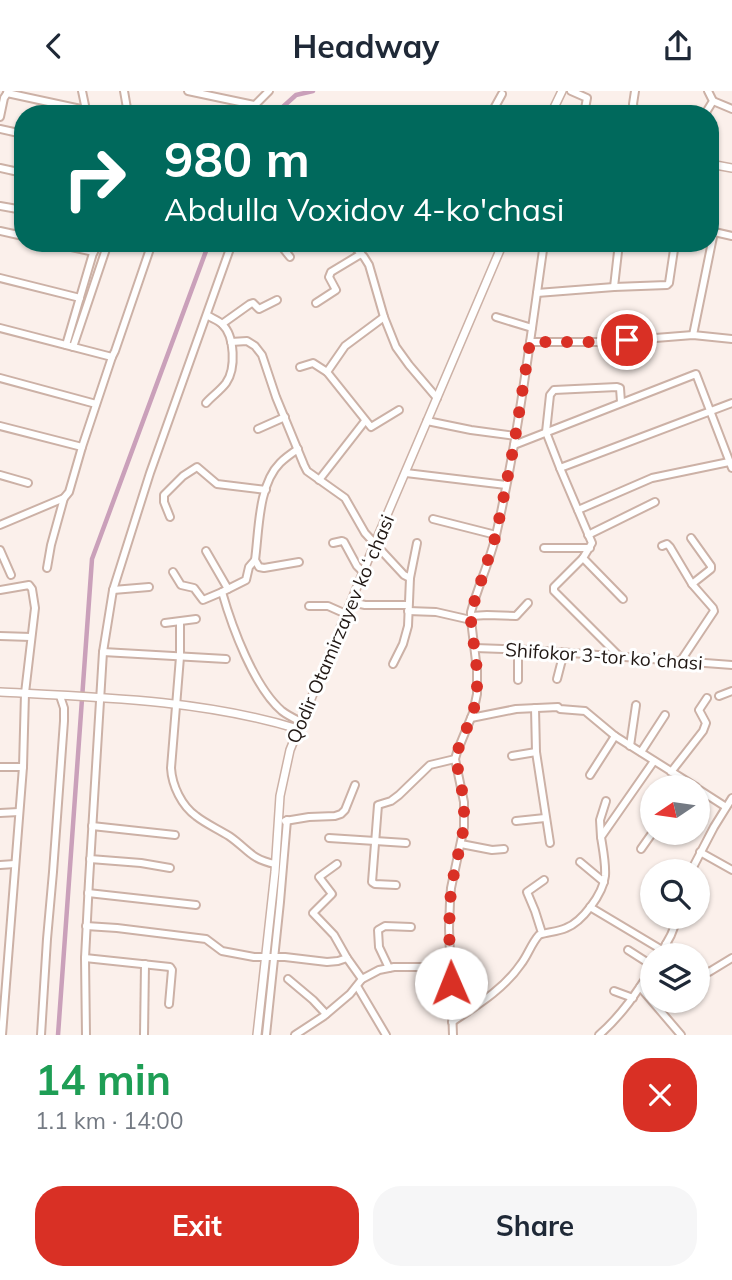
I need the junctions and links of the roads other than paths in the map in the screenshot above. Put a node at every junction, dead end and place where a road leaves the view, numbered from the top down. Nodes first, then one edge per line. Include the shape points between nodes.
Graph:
1 (44, 91) edge
2 (188, 91) edge
3 (268, 91) edge
4 (571, 91) edge
5 (708, 91) edge
6 (8, 92) edge
7 (502, 94) dead end
8 (46, 101) junction
9 (713, 101) junction
10 (64, 105) edge
11 (254, 105) joint
12 (496, 105) edge
13 (586, 105) edge
14 (711, 105) edge
15 (732, 109) edge
16 (0, 117) edge
17 (90, 252) edge
18 (105, 252) edge
19 (149, 252) edge
20 (229, 252) edge
21 (286, 252) edge
22 (499, 252) edge
23 (543, 252) edge
24 (617, 252) edge
25 (674, 252) edge
26 (708, 252) edge
27 (94, 253) joint
28 (361, 254) joint
29 (290, 257) dead end
30 (0, 278) edge
31 (614, 287) junction
32 (537, 293) junction
33 (80, 298) junction
34 (277, 300) dead end
35 (316, 303) dead end
36 (207, 315) junction
37 (384, 317) junction
38 (496, 317) dead end
39 (222, 324) junction
40 (0, 328) edge
41 (532, 328) junction
42 (692, 335) junction
43 (732, 339) edge
44 (230, 342) junction
45 (530, 342) junction
46 (70, 346) junction
47 (112, 357) junction
48 (300, 367) dead end
49 (327, 372) junction
50 (0, 378) edge
51 (438, 398) junction
52 (621, 402) junction
53 (206, 403) dead end
54 (732, 403) edge
55 (96, 404) junction
56 (399, 410) dead end
57 (710, 411) junction
58 (285, 417) junction
59 (365, 421) junction
60 (427, 421) junction
61 (0, 426) edge
62 (258, 429) dead end
63 (546, 432) junction
64 (515, 436) junction
65 (514, 445) junction
66 (732, 446) edge
67 (82, 447) junction
68 (298, 449) junction
69 (724, 449) junction
70 (731, 465) edge
71 (559, 468) junction
72 (406, 473) junction
73 (0, 475) edge
74 (319, 479) junction
75 (28, 483) dead end
76 (506, 485) junction
77 (266, 490) junction
78 (64, 498) junction
79 (655, 502) dead end
80 (578, 510) junction
81 (170, 517) dead end
82 (433, 519) dead end
83 (0, 525) edge
84 (496, 535) junction
85 (588, 535) junction
86 (691, 538) dead end
87 (333, 543) dead end
88 (376, 543) junction
89 (417, 543) dead end
90 (662, 546) dead end
91 (544, 548) dead end
92 (590, 548) junction
93 (0, 550) edge
94 (206, 551) dead end
95 (583, 558) junction
96 (254, 560) junction
97 (299, 562) dead end
98 (47, 568) dead end
99 (173, 572) dead end
100 (363, 572) junction
101 (11, 575) dead end
102 (410, 578) junction
103 (692, 584) junction
104 (149, 587) dead end
105 (0, 590) edge
106 (113, 590) junction
107 (225, 591) junction
108 (622, 599) dead end
109 (351, 602) junction
110 (528, 603) dead end
111 (309, 606) dead end
112 (408, 608) junction
113 (346, 614) junction
114 (471, 618) junction
115 (196, 619) dead end
116 (180, 622) junction
117 (164, 623) dead end
118 (0, 636) edge
119 (31, 637) junction
120 (475, 649) junction
121 (518, 649) junction
122 (103, 652) junction
123 (564, 652) junction
124 (180, 657) junction
125 (620, 657) junction
126 (226, 659) dead end
127 (680, 662) junction
128 (393, 664) dead end
129 (732, 665) edge
130 (557, 679) dead end
131 (518, 680) dead end
132 (732, 691) edge
133 (0, 692) edge
134 (25, 693) junction
135 (62, 696) junction
136 (719, 697) dead end
137 (99, 698) junction
138 (708, 698) dead end
139 (176, 705) junction
140 (636, 705) dead end
141 (535, 708) junction
142 (665, 715) dead end
143 (471, 717) junction
144 (300, 726) junction
145 (615, 736) junction
146 (630, 746) junction
147 (537, 752) junction
148 (641, 753) junction
149 (512, 756) dead end
150 (456, 759) junction
151 (654, 761) junction
152 (23, 767) junction
153 (0, 768) edge
154 (671, 772) junction
155 (590, 775) dead end
156 (674, 775) edge
157 (355, 785) dead end
158 (710, 797) edge
159 (732, 798) edge
160 (606, 801) dead end
161 (726, 807) junction
162 (19, 812) junction
163 (0, 813) edge
164 (545, 818) junction
165 (287, 820) junction
166 (516, 821) dead end
167 (278, 823) junction
168 (92, 826) junction
169 (175, 835) dead end
170 (601, 837) junction
171 (329, 838) dead end
172 (374, 842) junction
173 (406, 843) dead end
174 (550, 843) dead end
175 (461, 844) junction
176 (644, 845) edge
177 (504, 849) dead end
178 (641, 849) dead end
179 (700, 852) junction
180 (90, 859) junction
181 (697, 859) edge
182 (580, 862) dead end
183 (15, 864) junction
184 (337, 864) dead end
185 (0, 865) edge
186 (170, 868) dead end
187 (278, 870) junction
188 (732, 870) edge
189 (544, 880) dead end
190 (604, 882) junction
191 (396, 885) dead end
192 (88, 893) junction
193 (271, 901) junction
194 (281, 902) junction
195 (196, 905) dead end
196 (590, 907) junction
197 (0, 916) edge
198 (10, 916) junction
199 (86, 926) junction
200 (269, 927) junction
201 (411, 927) dead end
202 (278, 928) junction
203 (542, 933) junction
204 (653, 943) edge
205 (628, 950) dead end
206 (265, 957) junction
207 (274, 957) junction
208 (85, 958) junction
209 (347, 958) junction
210 (640, 958) edge
211 (732, 958) edge
212 (145, 964) junction
213 (4, 966) edge
214 (450, 967) junction
215 (389, 968) junction
216 (710, 971) edge
217 (288, 979) dead end
218 (362, 979) junction
219 (356, 986) junction
220 (640, 987) edge
221 (614, 991) dead end
222 (633, 998) junction
223 (169, 1005) dead end
224 (662, 1013) edge
225 (326, 1014) junction
226 (452, 1022) junction
227 (2, 1035) edge
228 (41, 1035) edge
229 (86, 1035) edge
230 (144, 1035) edge
231 (257, 1035) edge
232 (266, 1035) edge
233 (295, 1035) edge
234 (386, 1035) edge
235 (453, 1035) edge
236 (599, 1035) edge
237 (681, 1035) edge

1 - 8 street
2 - 11 street
3 - 11 street
4 - 13 street via 587,98
5 - 9 street
6 - 8 street
6 - 16 street
7 - 12 street
8 - 10 street
9 - 14 street
9 - 15 street
17 - 27 street
18 - 46 street
19 - 47 street
20 - 36 street
21 - 29 street
22 - 51 main road, Qodir Otamirzayev koʻchasi
23 - 32 street
24 - 31 street
25 - 31 street via 668,285
26 - 42 street
27 - 33 street
28 - 35 street via 331,272 336,290
28 - 37 street via 369,265
30 - 33 street
31 - 32 street
32 - 41 street
33 - 46 street
34 - 39 street via 259,309 251,303
36 - 39 street
36 - 106 street via 149,473
37 - 49 street via 345,346
37 - 51 street via 396,347
38 - 41 street
39 - 44 street
40 - 46 street
41 - 45 street
42 - 43 street
42 - 45 street
44 - 53 street via 228,379
44 - 58 street via 250,342 262,355
45 - 64 street
46 - 47 street
47 - 55 street
48 - 49 street via 313,363
49 - 59 street
50 - 55 street
51 - 60 main road, Qodir Otamirzayev koʻchasi
52 - 57 street via 696,375
52 - 63 street
52 - 63 street via 620,388 615,387 554,390
54 - 57 street
55 - 67 street
56 - 59 street via 372,427
57 - 69 street
57 - 71 street
58 - 62 street
58 - 68 street
59 - 74 street
60 - 64 street
60 - 72 main road, Qodir Otamirzayev koʻchasi
61 - 67 street
63 - 65 street
63 - 71 street
64 - 65 street
65 - 76 street
66 - 69 street
67 - 78 street
68 - 74 street via 307,471
68 - 77 street via 280,463
69 - 70 street
70 - 80 street via 652,478
71 - 80 street
72 - 76 street
72 - 88 main road, Qodir Otamirzayev koʻchasi
73 - 75 street
74 - 88 street via 345,498 360,526
76 - 84 street
77 - 81 street via 217,484 197,467 164,495
77 - 96 street
78 - 83 street
78 - 98 street
79 - 85 street
80 - 85 street
82 - 84 street
84 - 114 street
85 - 92 street
86 - 103 street via 711,566
87 - 100 street via 345,541
88 - 100 main road, Qodir Otamirzayev koʻchasi
88 - 102 street
89 - 102 street
90 - 103 street via 670,547
91 - 92 street
92 - 95 street
93 - 101 street
94 - 107 street
95 - 108 street
95 - 125 street via 554,591
96 - 97 street via 264,568
96 - 107 street via 245,581
99 - 107 street via 181,585 194,588 203,600
100 - 109 main road, Qodir Otamirzayev koʻchasi
102 - 112 street
103 - 127 street via 714,611
104 - 106 street
105 - 119 street via 32,587
106 - 122 street
107 - 144 street via 252,668 282,711
109 - 112 street
109 - 113 main road, Qodir Otamirzayev koʻchasi
110 - 114 street via 513,616
111 - 113 street via 328,605
112 - 114 street
112 - 128 street via 406,636
113 - 144 main road, Qodir Otamirzayev koʻchasi
114 - 120 street
115 - 116 street
116 - 117 street
116 - 124 street
118 - 119 street
119 - 134 street
120 - 121 street, Shifokor 3-tor koʼchasi
120 - 143 street via 478,685
121 - 123 street, Shifokor 3-tor koʼchasi
121 - 131 street
122 - 124 street
122 - 137 street
123 - 125 street, Shifokor 3-tor koʼchasi
123 - 130 street
124 - 126 street
124 - 139 street
125 - 127 street, Shifokor 3-tor koʼchasi
127 - 129 street, Shifokor 3-tor koʼchasi
132 - 136 street
133 - 134 main road
134 - 135 main road
134 - 152 street
135 - 137 main road
135 - 228 street via 64,721
137 - 139 main road
137 - 168 street
138 - 154 street via 699,710 706,723 703,731
139 - 144 main road
139 - 187 street via 172,775 181,799 196,817
140 - 146 street
141 - 143 street
141 - 145 street via 585,711
141 - 147 street
142 - 148 street
143 - 150 street
144 - 167 main road, Qodir Otamirzayev koʻchasi via 284,775
145 - 146 street
145 - 155 street
146 - 148 street
147 - 149 street
147 - 164 street
148 - 151 street
150 - 172 street via 430,765 399,795 378,804
150 - 175 street via 464,801
151 - 154 street
151 - 170 street
152 - 153 street
152 - 162 street
154 - 156 street
157 - 165 street via 341,814
158 - 161 street
159 - 161 street
160 - 170 street
161 - 179 street
162 - 163 street
162 - 183 street
164 - 166 street
164 - 174 street
165 - 167 street
165 - 187 street
167 - 187 main road, Qodir Otamirzayev koʻchasi
168 - 169 street
168 - 180 street
170 - 190 street
171 - 172 street
172 - 173 street
172 - 191 street via 372,882
175 - 177 street
175 - 214 street via 451,888
176 - 178 street
179 - 181 street
179 - 188 street
180 - 186 street
180 - 192 street
182 - 190 street
183 - 185 street
183 - 198 street
184 - 209 street via 319,877 332,895 313,913
187 - 193 main road, Qodir Otamirzayev koʻchasi
187 - 194 street
189 - 203 street via 527,892
190 - 196 street
192 - 195 street
192 - 199 street
193 - 194 street
193 - 200 main road, Qodir Otamirzayev koʻchasi
194 - 202 street
196 - 203 street via 567,928
196 - 204 street
197 - 198 street
198 - 213 street
199 - 206 street via 206,939 222,951
199 - 208 street
200 - 202 street
200 - 206 main road, Qodir Otamirzayev koʻchasi
201 - 215 street via 378,930 379,947
202 - 207 street
203 - 226 street via 508,979
205 - 210 street
206 - 207 street
206 - 231 main road, Qodir Otamirzayev koʻchasi
207 - 209 street via 327,962
207 - 232 street
208 - 212 street
208 - 229 street
209 - 218 street
211 - 216 street
212 - 223 street via 172,968
212 - 230 street
213 - 227 street
214 - 215 street
214 - 226 street
215 - 218 street
217 - 225 street
218 - 219 street
219 - 225 street
219 - 234 street
220 - 222 street
221 - 222 street
222 - 236 street
224 - 237 street
225 - 233 street
226 - 235 street

